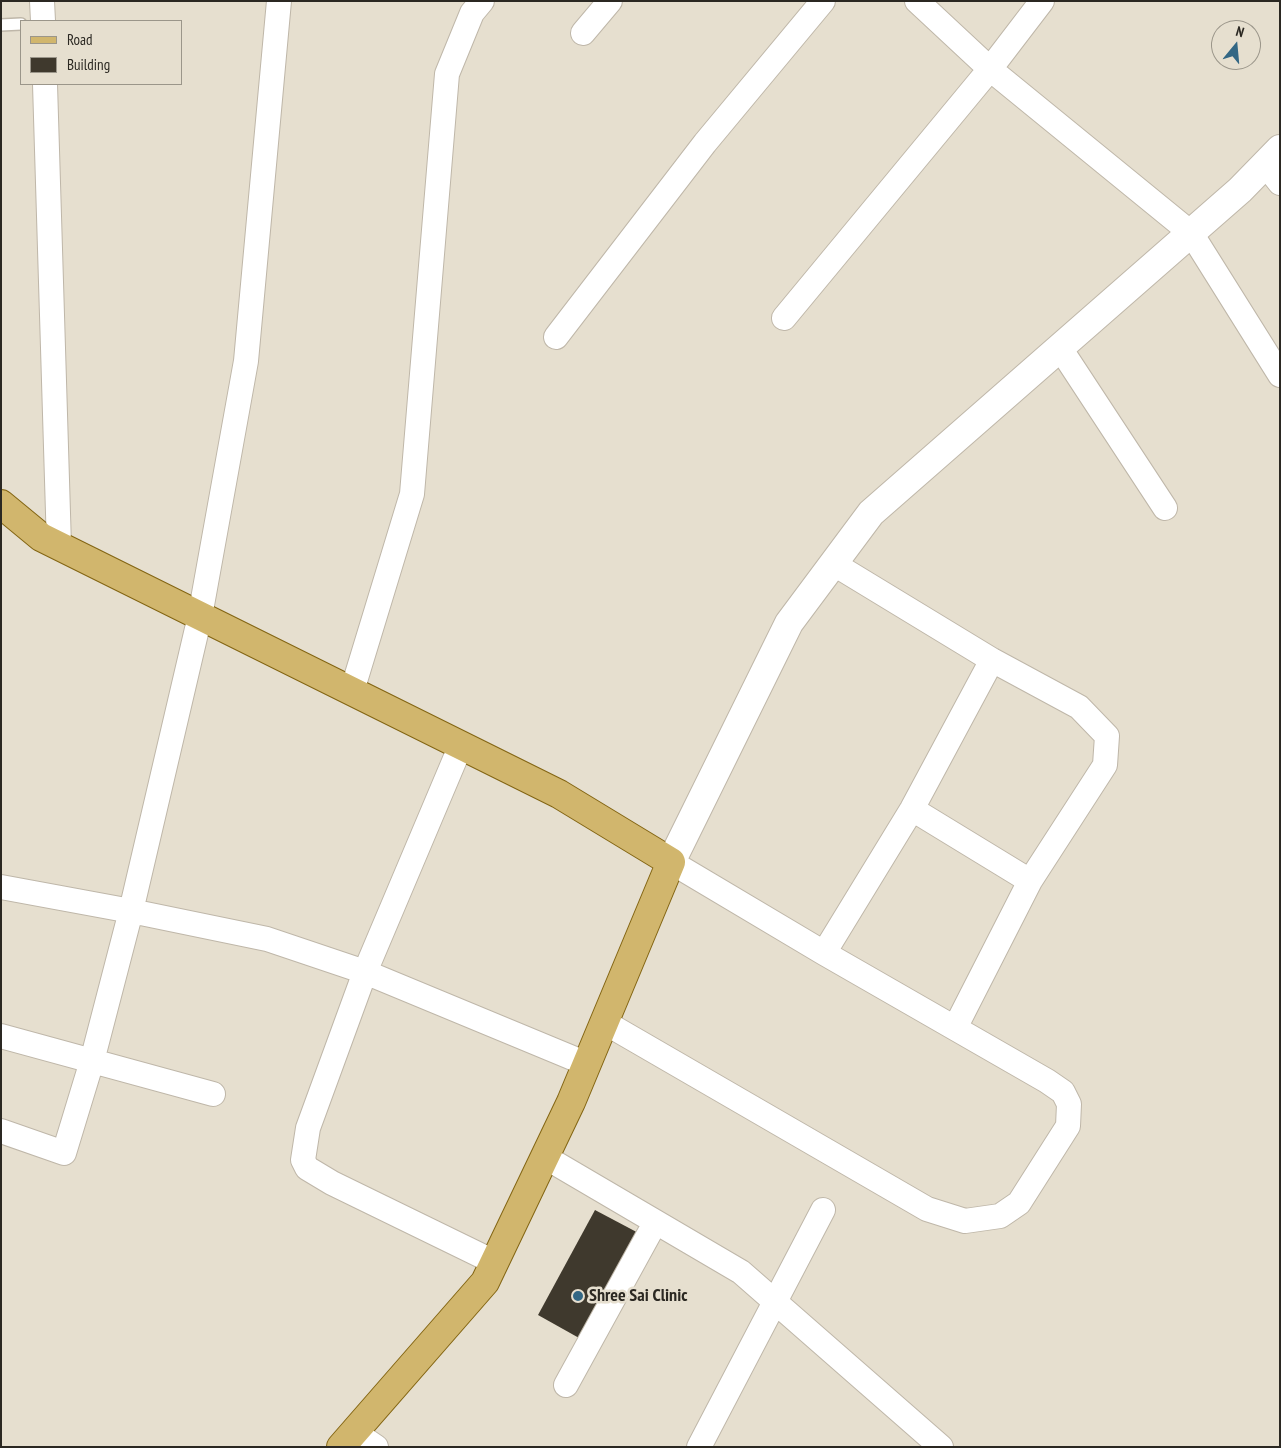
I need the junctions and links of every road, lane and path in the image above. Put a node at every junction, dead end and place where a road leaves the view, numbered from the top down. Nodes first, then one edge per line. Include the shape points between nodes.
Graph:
1 (42, 1) edge
2 (279, 1) edge
3 (482, 1) edge
4 (610, 1) edge
5 (823, 1) edge
6 (917, 1) edge
7 (1042, 1) edge
8 (43, 20) edge
9 (20, 24) edge
10 (1, 25) edge
11 (583, 33) dead end
12 (990, 69) junction
13 (44, 85) edge
14 (1275, 166) edge
15 (1191, 233) junction
16 (784, 318) dead end
17 (556, 337) dead end
18 (1060, 348) junction
19 (1280, 375) edge
20 (1, 504) edge
21 (1165, 508) dead end
22 (58, 546) junction
23 (834, 564) junction
24 (200, 616) junction
25 (992, 660) junction
26 (352, 691) junction
27 (462, 746) junction
28 (912, 809) junction
29 (671, 862) junction
30 (1030, 881) junction
31 (2, 890) edge
32 (131, 911) junction
33 (824, 953) junction
34 (364, 972) junction
35 (604, 1022) junction
36 (956, 1028) junction
37 (1, 1036) edge
38 (92, 1061) junction
39 (587, 1064) junction
40 (213, 1094) dead end
41 (1, 1131) edge
42 (545, 1157) junction
43 (823, 1210) dead end
44 (655, 1223) junction
45 (494, 1262) junction
46 (775, 1302) junction
47 (566, 1385) dead end
48 (347, 1439) edge
49 (376, 1447) edge
50 (699, 1447) edge
51 (941, 1447) edge

1 - 8 street
2 - 24 street via 246,361
3 - 26 street via 472,13 447,74 412,494
4 - 11 street
5 - 17 street via 705,143
6 - 12 street
7 - 12 street
9 - 10 lane
12 - 15 street
12 - 16 street
13 - 22 street
14 - 15 street via 1240,190
15 - 18 street
15 - 19 street
18 - 21 street
18 - 23 street via 871,514
20 - 22 main road via 41,538
22 - 24 main road
23 - 25 street
23 - 29 street via 789,623
24 - 26 main road
24 - 32 street
25 - 28 street
25 - 30 street via 1079,707 1107,736 1104,765
26 - 27 main road
27 - 29 main road via 559,794
27 - 34 street
28 - 30 street
28 - 33 street
29 - 33 street
29 - 35 main road
30 - 36 street
31 - 32 street
32 - 34 street via 267,939
32 - 38 street
33 - 36 street
34 - 39 street
34 - 45 street via 308,1128 303,1160 307,1168 332,1183
35 - 36 street via 927,1209 965,1221 1000,1216 1019,1203 1068,1126 1069,1104 1063,1092 1047,1081
35 - 39 main road
37 - 38 street
38 - 40 street
38 - 41 street via 64,1153
39 - 42 main road
42 - 44 street
42 - 45 main road
43 - 46 street
44 - 46 street via 741,1272
44 - 47 street
45 - 48 main road via 485,1282
46 - 50 street
46 - 51 street
48 - 49 street

